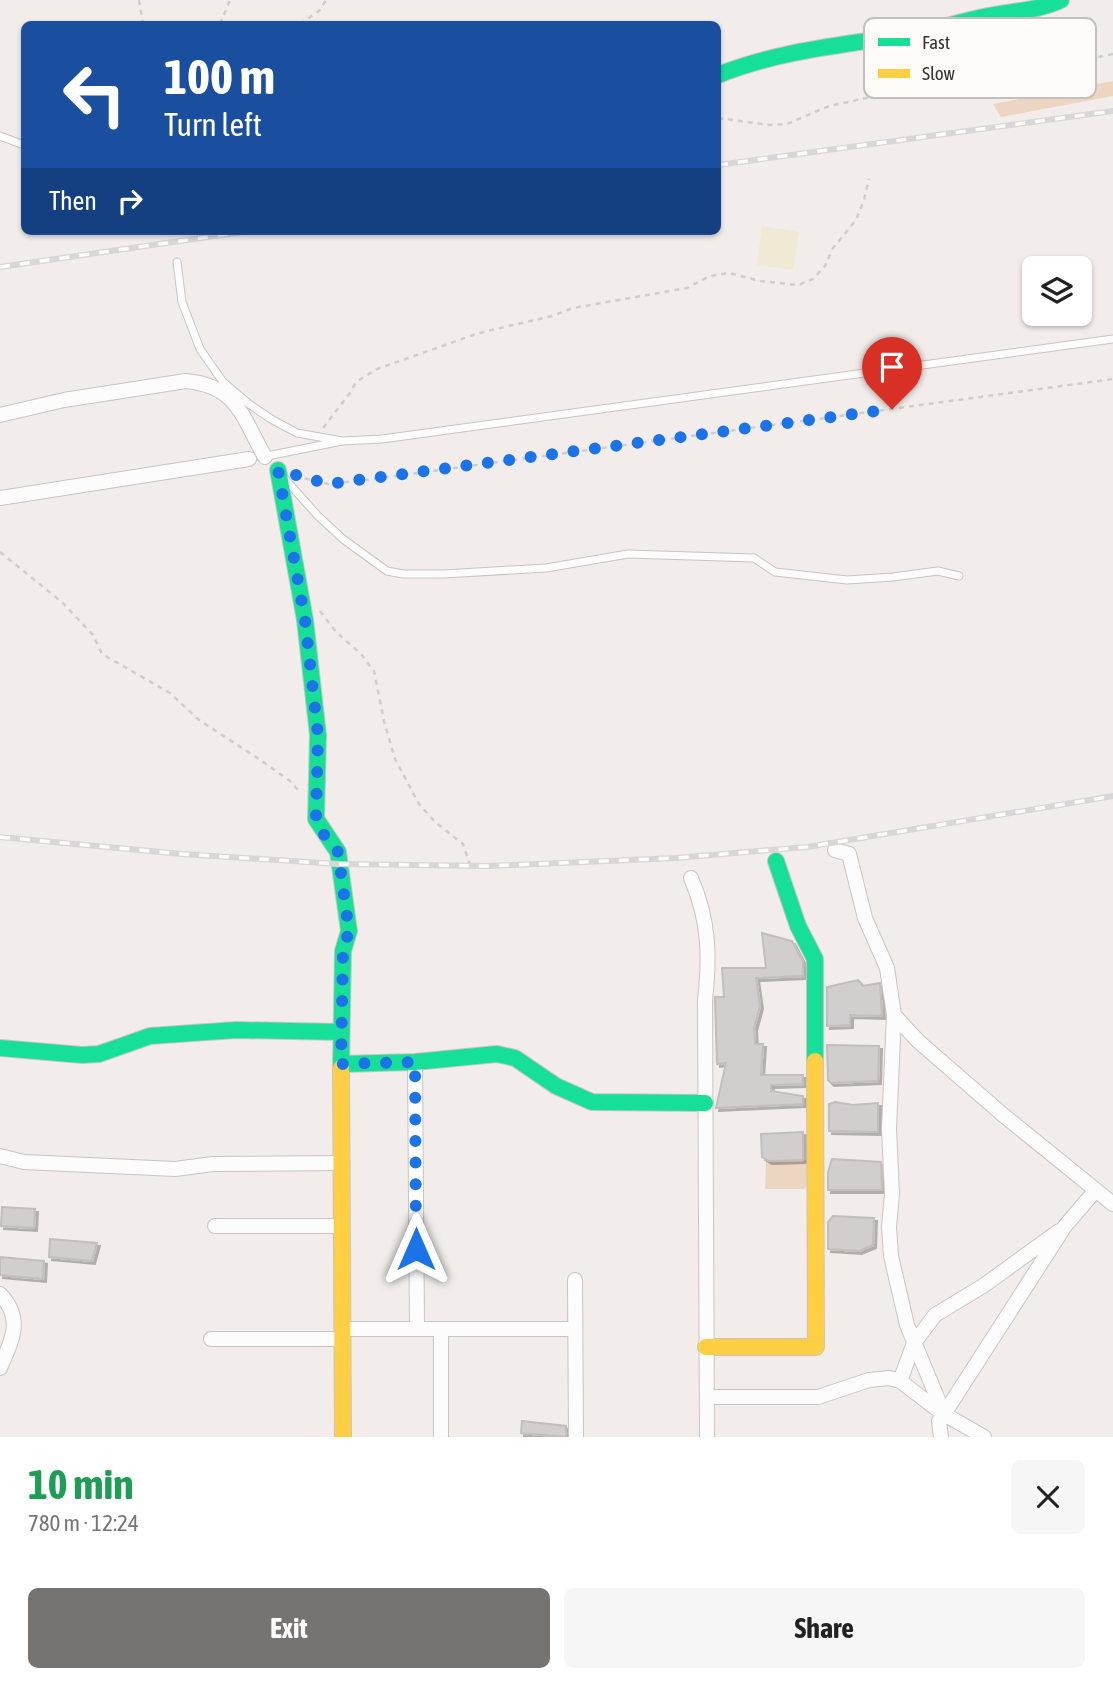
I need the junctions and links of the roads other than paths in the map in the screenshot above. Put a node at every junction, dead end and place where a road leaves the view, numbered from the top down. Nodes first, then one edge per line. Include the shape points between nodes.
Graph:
1 (1061, 0) edge
2 (981, 18) edge
3 (864, 41) edge
4 (721, 74) edge
5 (0, 136) edge
6 (21, 144) edge
7 (177, 262) dead end
8 (1113, 339) edge
9 (0, 415) edge
10 (342, 441) junction
11 (265, 457) junction
12 (249, 459) joint
13 (278, 470) joint
14 (0, 498) edge
15 (959, 576) dead end
16 (835, 850) dead end
17 (776, 861) dead end
18 (691, 878) dead end
19 (894, 1015) junction
20 (341, 1032) junction
21 (0, 1048) edge
22 (415, 1062) junction
23 (341, 1064) junction
24 (705, 1103) junction
25 (0, 1156) edge
26 (342, 1163) junction
27 (1095, 1191) junction
28 (1113, 1204) edge
29 (215, 1226) dead end
30 (342, 1226) junction
31 (1065, 1226) junction
32 (575, 1280) dead end
33 (0, 1294) edge
34 (417, 1329) junction
35 (441, 1329) junction
36 (575, 1329) junction
37 (343, 1334) junction
38 (211, 1339) dead end
39 (914, 1343) junction
40 (706, 1347) junction
41 (0, 1368) edge
42 (900, 1381) junction
43 (707, 1397) junction
44 (944, 1414) junction
45 (343, 1437) edge
46 (441, 1437) edge
47 (576, 1437) edge
48 (707, 1437) edge
49 (941, 1437) edge
50 (984, 1437) edge

1 - 2 street via 1046,7
3 - 4 street via 746,64
5 - 6 lane
7 - 10 lane via 182,302 200,349 223,382 297,433
8 - 10 lane
9 - 11 street via 186,381 206,383 229,396 242,412
10 - 11 lane
11 - 12 lane
12 - 14 street
13 - 15 lane via 343,539 387,571 403,574 546,568 628,554 754,558 775,572 847,580 939,571
13 - 20 street via 305,620 318,735 316,819 338,852 348,919
16 - 19 street via 849,853 865,918 887,968
17 - 40 street via 798,926 815,959 816,1346
18 - 24 street via 707,926
19 - 27 street via 918,1041
19 - 39 street via 889,1227 891,1256
20 - 21 street via 236,1030 150,1036 99,1054 82,1055
20 - 23 street
22 - 23 street
22 - 24 street via 497,1055 515,1058 556,1086 592,1102
22 - 34 street
23 - 26 street
24 - 40 street
25 - 26 street via 24,1162 174,1169 213,1164
26 - 30 street
27 - 28 street
27 - 31 street
29 - 30 street
30 - 37 street
31 - 39 street via 935,1315
31 - 44 street
32 - 36 street
33 - 41 street via 10,1303 15,1331
34 - 35 street
34 - 37 street
35 - 36 street
35 - 46 street
36 - 47 street
37 - 38 street
37 - 45 street
39 - 42 street
39 - 44 street
40 - 43 street
42 - 43 street via 869,1380 818,1397
42 - 44 street
43 - 48 street
44 - 49 street via 939,1421
44 - 50 street

